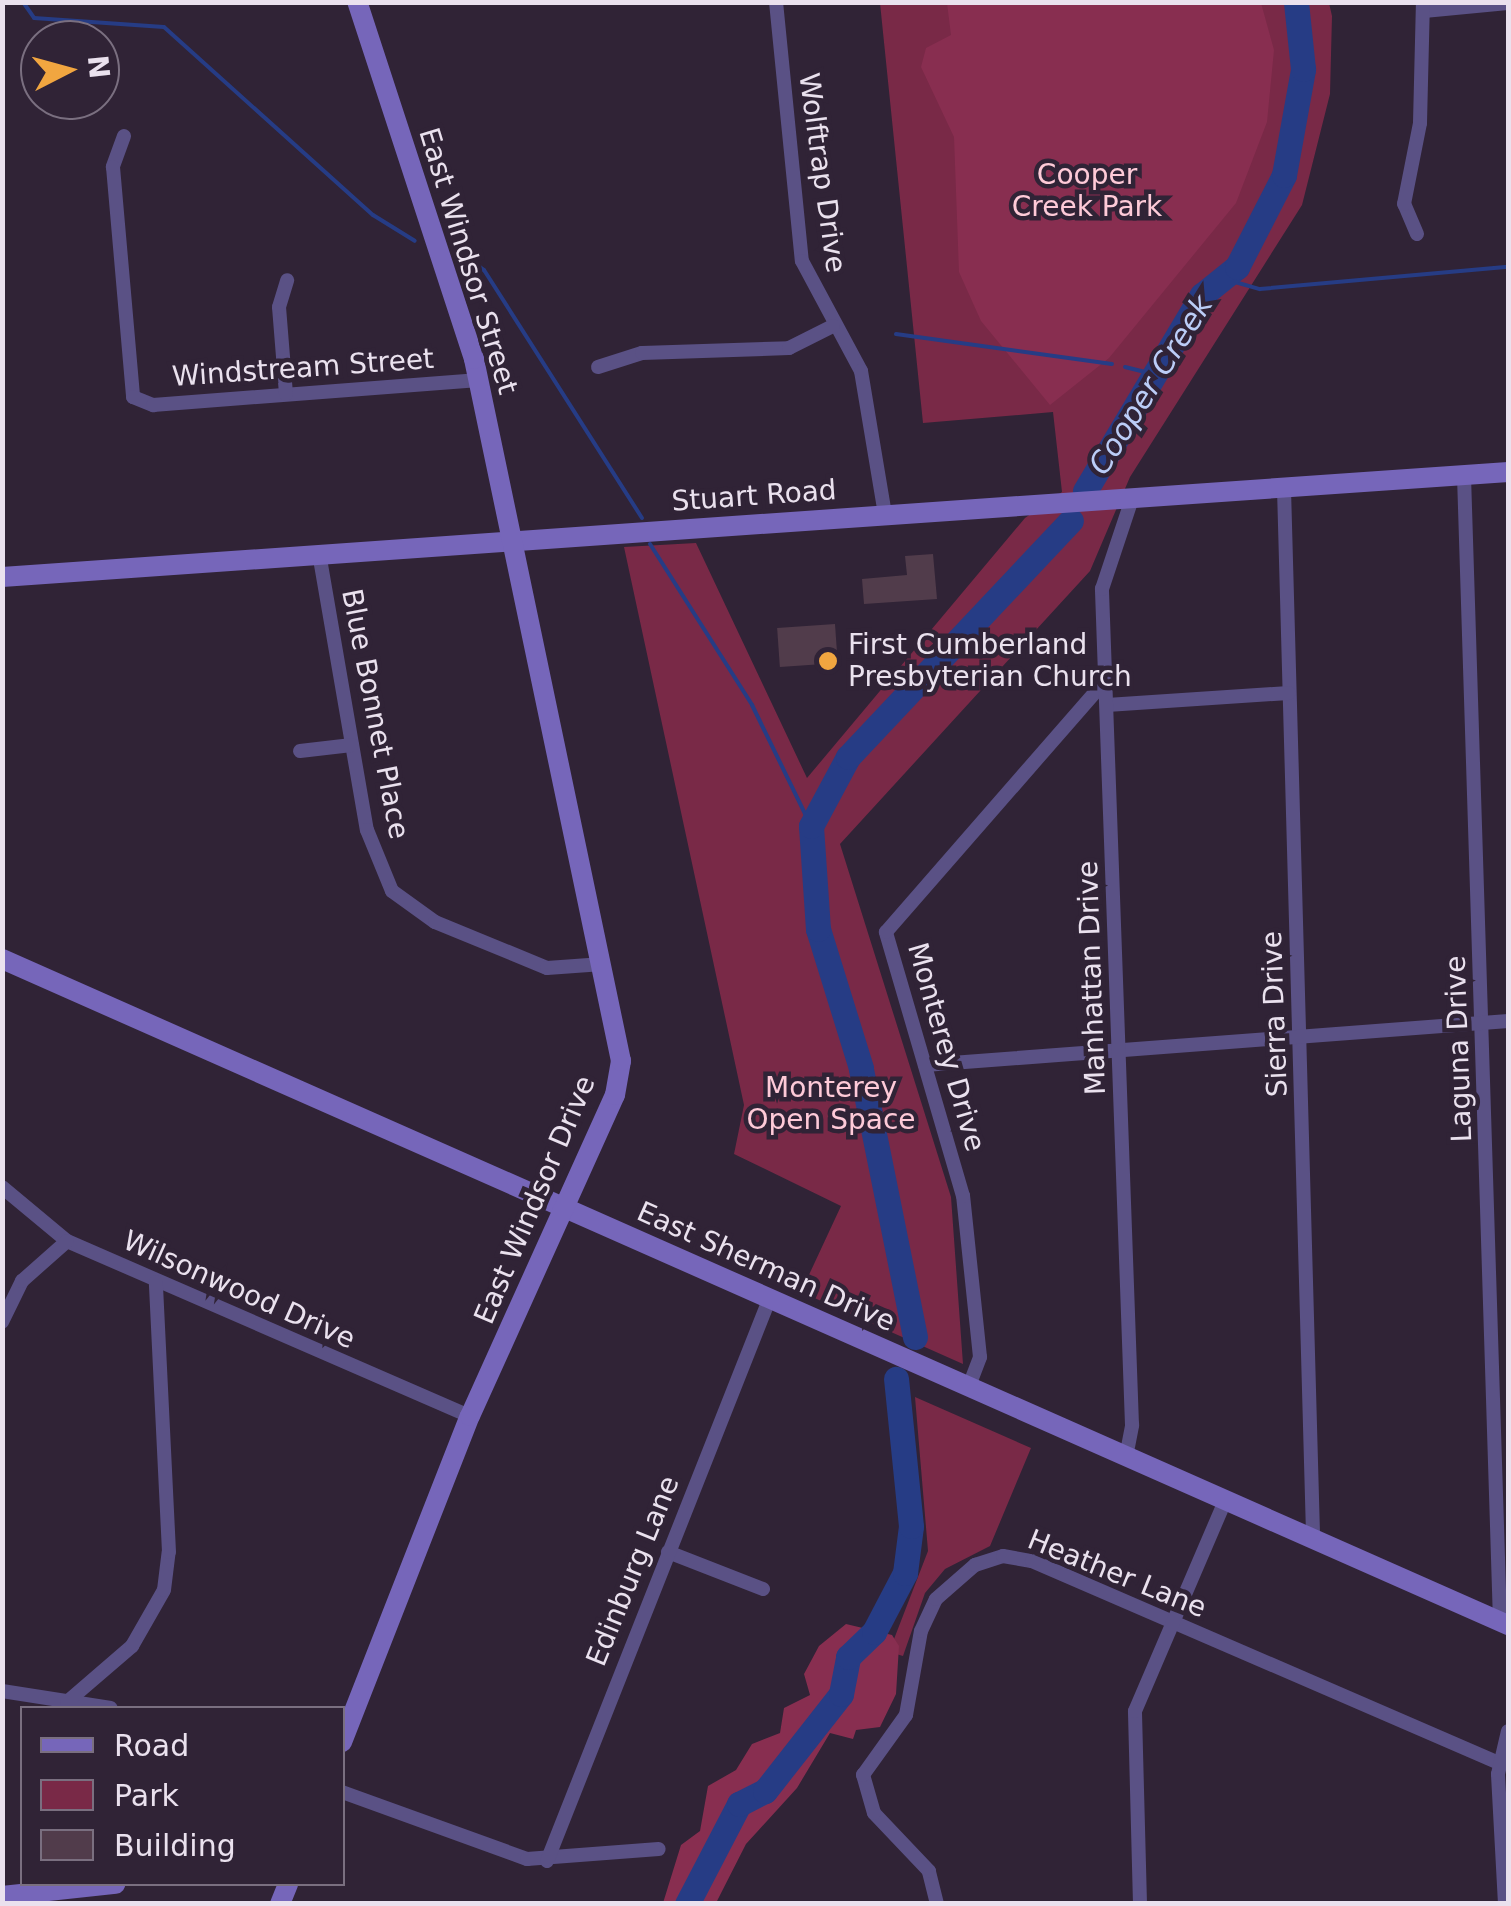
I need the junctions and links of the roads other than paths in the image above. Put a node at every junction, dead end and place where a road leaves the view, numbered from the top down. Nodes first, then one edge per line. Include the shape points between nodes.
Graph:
1 (358, 2) edge
2 (776, 2) edge
3 (1508, 4) edge
4 (1424, 7) edge
5 (124, 136) dead end
6 (1417, 234) dead end
7 (287, 280) dead end
8 (833, 326) junction
9 (598, 366) dead end
10 (479, 380) junction
11 (286, 394) junction
12 (1508, 472) edge
13 (1464, 476) junction
14 (1284, 489) junction
15 (1130, 502) junction
16 (885, 514) junction
17 (518, 539) junction
18 (319, 553) junction
19 (2, 577) edge
20 (1105, 681) junction
21 (1289, 693) junction
22 (1107, 705) junction
23 (352, 745) junction
24 (300, 751) dead end
25 (4, 964) edge
26 (603, 964) junction
27 (1508, 1021) edge
28 (1482, 1023) junction
29 (1300, 1036) junction
30 (1119, 1050) junction
31 (924, 1065) junction
32 (4, 1194) edge
33 (565, 1208) junction
34 (68, 1241) junction
35 (156, 1282) junction
36 (769, 1300) junction
37 (4, 1313) edge
38 (968, 1386) junction
39 (470, 1416) junction
40 (1126, 1458) junction
41 (1226, 1499) junction
42 (1313, 1537) junction
43 (668, 1552) junction
44 (763, 1589) dead end
45 (1504, 1622) edge
46 (1172, 1623) junction
47 (2, 1691) edge
48 (67, 1702) junction
49 (96, 1706) edge
50 (1508, 1732) edge
51 (345, 1734) edge
52 (1499, 1763) junction
53 (345, 1793) edge
54 (659, 1849) dead end
55 (547, 1861) junction
56 (97, 1886) edge
57 (2, 1896) edge
58 (938, 1904) edge
59 (1140, 1904) edge
60 (1505, 1904) edge

1 - 10 street, East Windsor Street
2 - 8 street, Wolftrap Drive via 802,262
3 - 4 street
4 - 6 street via 1420,124 1404,204
5 - 11 street, Windstream Street via 113,167 132,398 153,404
7 - 11 street via 279,307
8 - 9 street via 789,348 642,353
8 - 16 street, Wolftrap Drive via 860,372
10 - 11 street, Windstream Street
10 - 17 street, East Windsor Street
12 - 13 street, Stuart Road
13 - 14 street, Stuart Road
13 - 28 street, Laguna Drive
14 - 15 street, Stuart Road
14 - 21 street, Sierra Drive
15 - 16 street, Stuart Road
15 - 20 street, Manhattan Drive via 1102,590
16 - 17 street, Stuart Road
17 - 18 street, Stuart Road
17 - 26 street, East Windsor Drive
18 - 19 street, Stuart Road
18 - 23 street, Blue Bonnet Place
20 - 22 street, Manhattan Drive
20 - 31 street, Monterey Drive via 893,916 886,932
21 - 22 street
21 - 29 street, Sierra Drive
22 - 30 street, Manhattan Drive
23 - 24 street
23 - 26 street, Blue Bonnet Place via 367,830 392,890 435,922 547,968
25 - 33 street, East Sherman Drive
26 - 33 street, East Windsor Drive via 622,1061 616,1095
27 - 28 street
28 - 29 street
28 - 45 street, Laguna Drive
29 - 30 street
29 - 42 street, Sierra Drive
30 - 31 street
30 - 40 street, Manhattan Drive via 1132,1425
31 - 38 street, Monterey Drive via 963,1196 980,1357
32 - 34 street, Wilsonwood Drive
33 - 36 street, East Sherman Drive
33 - 39 street, East Windsor Drive
34 - 35 street, Wilsonwood Drive
34 - 37 street via 22,1281
35 - 39 street, Wilsonwood Drive
35 - 48 street via 169,1552 164,1590 132,1646
36 - 38 street, East Sherman Drive
36 - 43 street, Edinburg Lane
38 - 40 street, East Sherman Drive
39 - 51 street, East Windsor Drive
40 - 41 street, East Sherman Drive
41 - 42 street, East Sherman Drive
41 - 46 street
42 - 45 street, East Sherman Drive
43 - 44 street
43 - 55 street, Edinburg Lane
46 - 52 street, Heather Lane
46 - 58 street, Heather Lane via 1018,1557 975,1565 936,1599 922,1630 906,1714 864,1766 862,1781 874,1814 929,1871
46 - 59 street via 1135,1711
47 - 48 street
48 - 49 street
50 - 52 street
52 - 60 street
53 - 55 street
54 - 55 street
56 - 57 street

